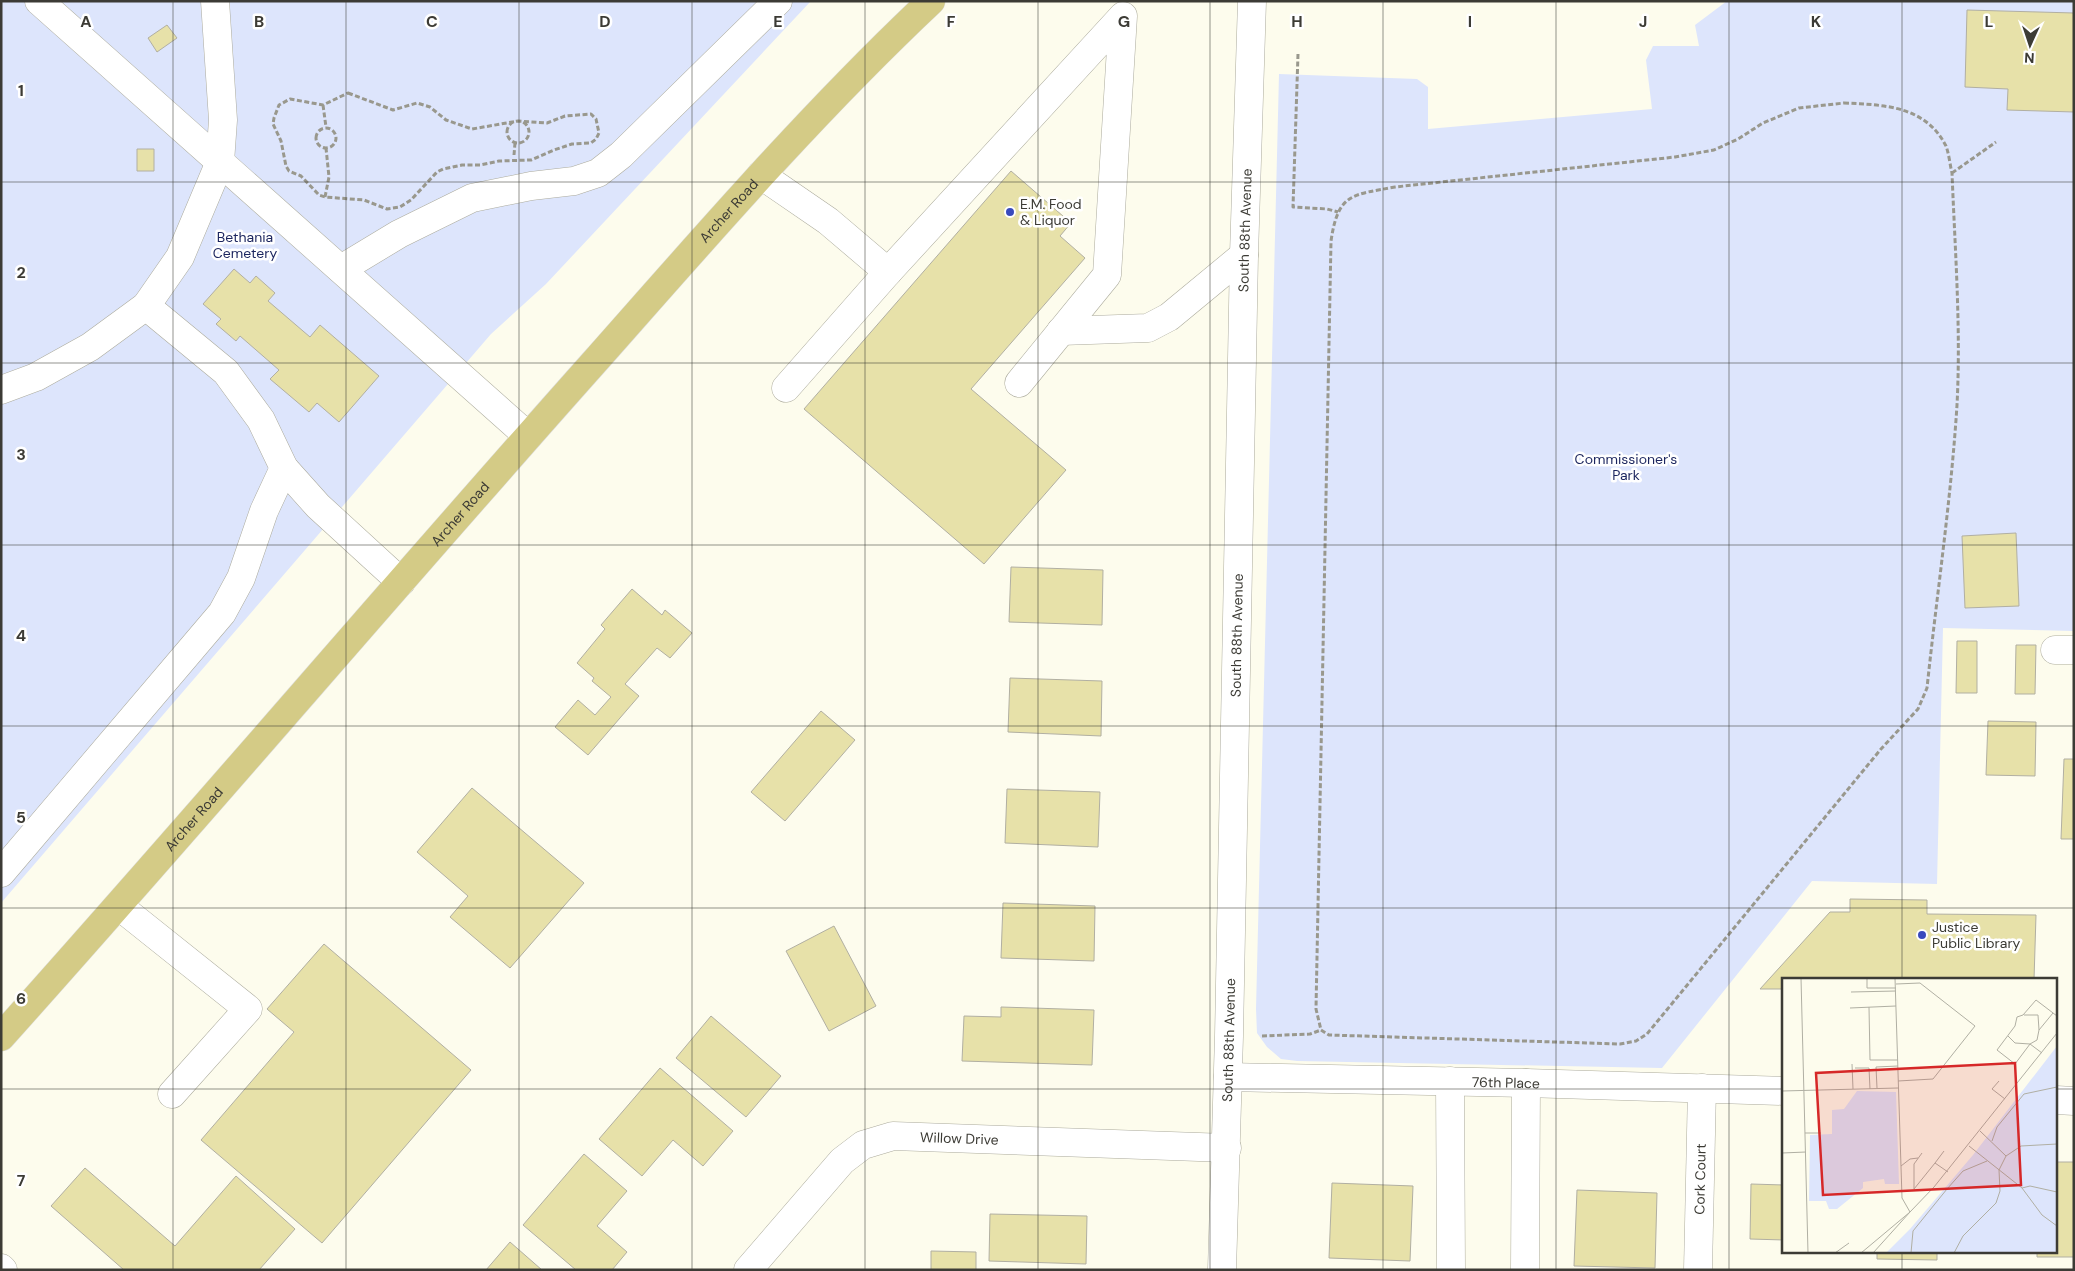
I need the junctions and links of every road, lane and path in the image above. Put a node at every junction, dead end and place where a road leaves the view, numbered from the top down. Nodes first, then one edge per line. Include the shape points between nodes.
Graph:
1 (39, 1) edge
2 (215, 1) edge
3 (778, 1) edge
4 (932, 1) edge
5 (1252, 1) edge
6 (1298, 54) dead end
7 (323, 105) junction
8 (518, 121) junction
9 (326, 127) junction
10 (1996, 142) dead end
11 (326, 148) junction
12 (220, 162) junction
13 (1952, 173) junction
14 (760, 175) junction
15 (325, 197) junction
16 (1338, 212) junction
17 (1244, 255) junction
18 (341, 269) junction
19 (888, 272) junction
20 (146, 306) junction
21 (1062, 331) junction
22 (1019, 383) dead end
23 (786, 388) dead end
24 (1, 390) edge
25 (528, 436) junction
26 (284, 468) junction
27 (401, 582) junction
28 (1, 873) edge
29 (119, 906) junction
30 (1320, 1030) junction
31 (1229, 1036) junction
32 (1, 1037) edge
33 (1228, 1077) junction
34 (1450, 1081) junction
35 (1526, 1083) junction
36 (1702, 1088) junction
37 (1782, 1091) edge
38 (172, 1094) dead end
39 (2058, 1100) edge
40 (2074, 1101) edge
41 (1227, 1148) junction
42 (748, 1270) edge
43 (1222, 1270) edge
44 (1450, 1270) edge
45 (1524, 1270) edge
46 (1698, 1270) edge

1 - 12 street
2 - 12 street via 223,120
3 - 18 street via 621,155 598,173 574,181 472,198 399,234
4 - 14 main road, Archer Road
5 - 17 street, South 88th Avenue
6 - 16 path via 1293,208
7 - 8 path via 348,93 393,110 417,103 430,107 446,120 472,129
7 - 9 path
7 - 15 path via 290,99 279,105 273,124 281,141 286,166
8 - 8 path via 506,131 511,141 522,143 529,133 526,124
8 - 15 path via 546,123 565,116 592,114 599,133 591,142 572,144 531,160 443,169 400,207 387,208 364,200
9 - 11 path via 336,134 336,141
9 - 11 path via 320,129 315,140 318,146
10 - 13 path
11 - 15 path via 329,177
12 - 18 street
12 - 20 street via 180,257
13 - 16 path via 1946,147 1934,129 1914,114 1886,105 1844,103 1799,108 1714,150 1395,187 1364,193 1345,201
13 - 30 path via 1957,404 1946,532 1927,688 1918,708 1647,1034 1636,1041 1620,1044 1350,1037 1329,1036
14 - 19 street via 828,221
14 - 25 main road, Archer Road
16 - 30 path via 1331,241 1316,1000
17 - 21 street via 1169,317 1148,328
17 - 31 street, South 88th Avenue
18 - 25 street
19 - 21 street via 1123,16 1107,275
19 - 23 street
20 - 24 street via 90,347 36,377
20 - 26 street via 226,372 261,420
21 - 22 street
25 - 27 main road, Archer Road
26 - 27 street via 318,506
26 - 28 street via 264,511 241,578 222,613
27 - 29 main road, Archer Road
29 - 32 main road, Archer Road
29 - 38 street via 248,1009
30 - 31 path via 1291,1036
31 - 33 street, South 88th Avenue
33 - 34 street, 76th Place
33 - 41 street, South 88th Avenue
34 - 35 street, 76th Place
34 - 44 street
35 - 36 street, 76th Place
35 - 45 street
36 - 37 street, 76th Place
36 - 46 street, Cork Court
39 - 40 street
41 - 42 street, Willow Drive via 893,1136 863,1145 842,1161
41 - 43 street, South 88th Avenue

